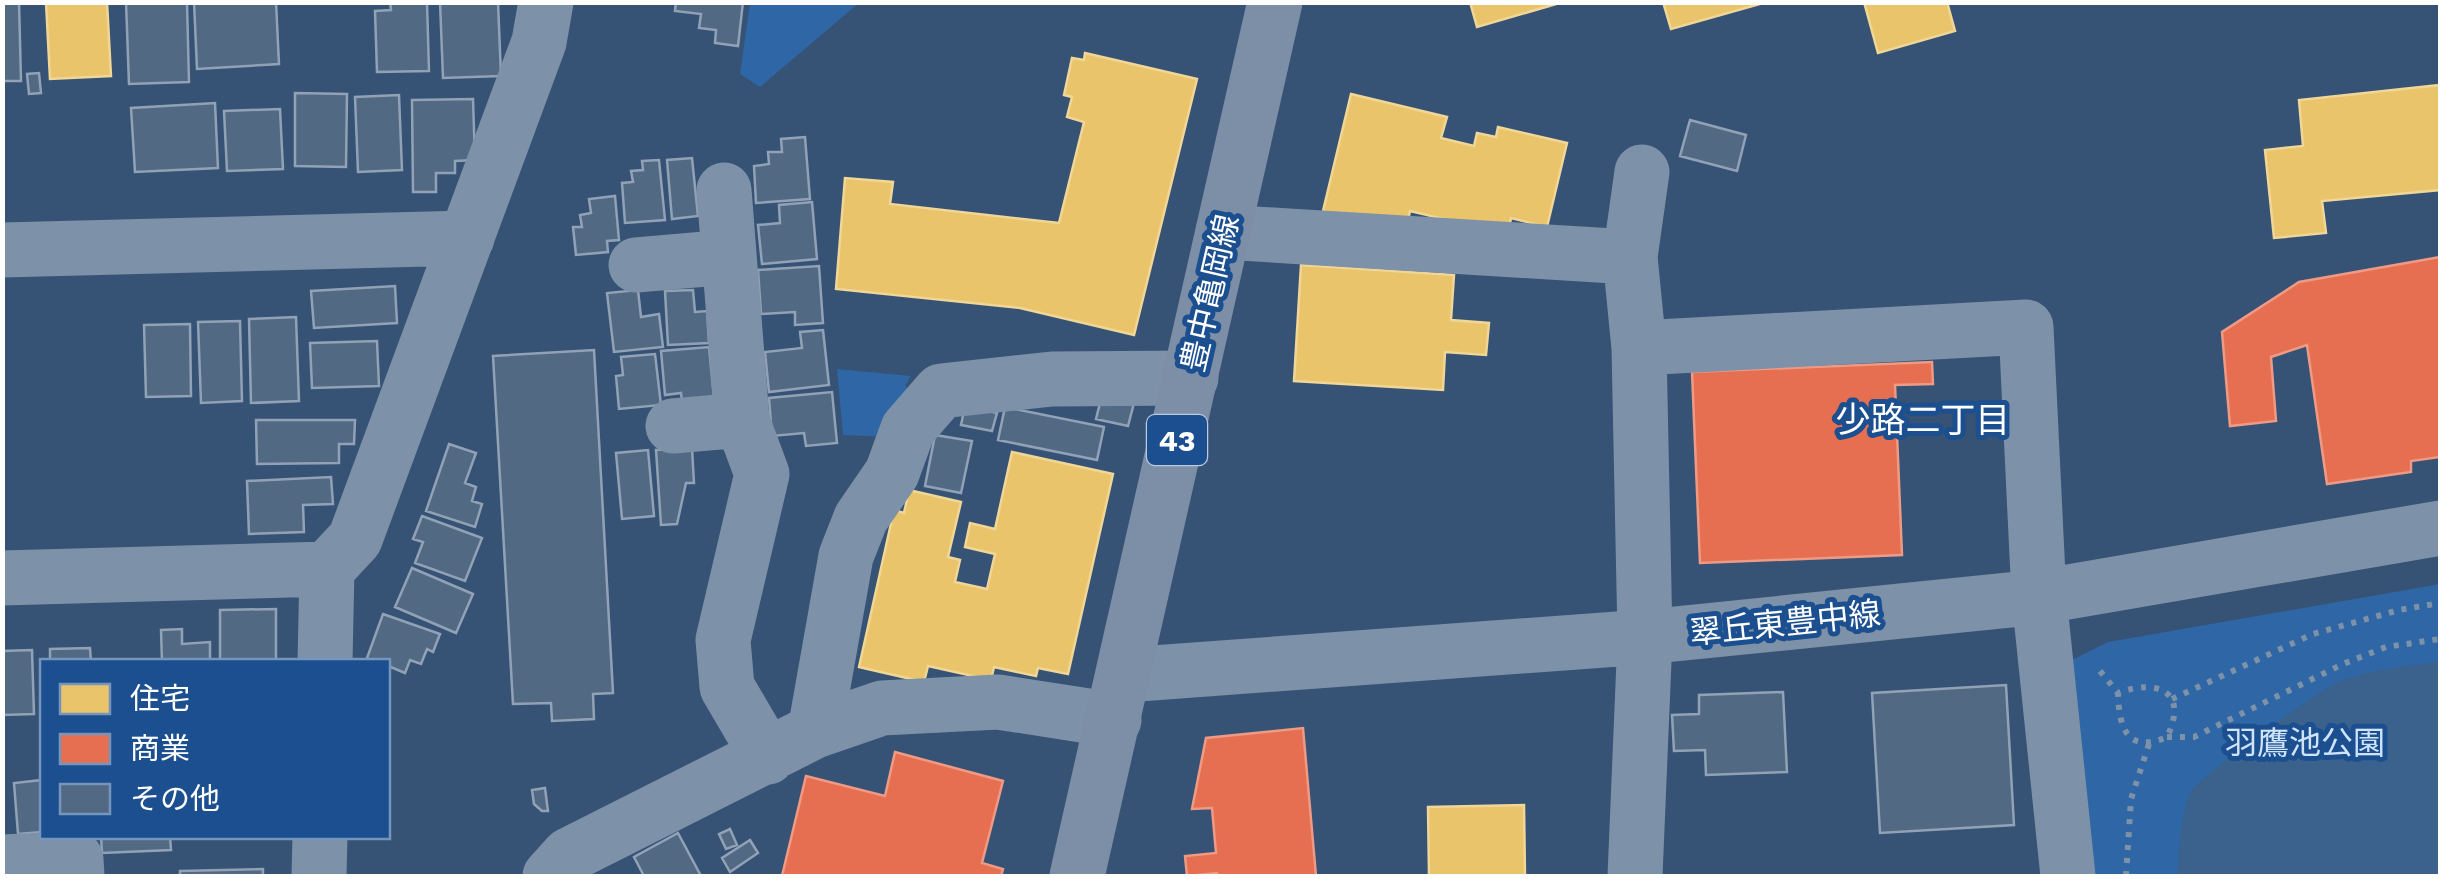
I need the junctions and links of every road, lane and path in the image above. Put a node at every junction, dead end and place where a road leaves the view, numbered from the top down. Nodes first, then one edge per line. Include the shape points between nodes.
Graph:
1 (546, 2) edge
2 (1275, 2) edge
3 (1642, 172) dead end
4 (724, 190) dead end
5 (1223, 232) junction
6 (467, 238) junction
7 (2, 250) edge
8 (1630, 256) junction
9 (729, 257) junction
10 (636, 265) dead end
11 (1639, 348) junction
12 (1191, 378) junction
13 (742, 420) junction
14 (672, 426) dead end
15 (2440, 528) edge
16 (328, 569) junction
17 (2, 578) edge
18 (2039, 597) junction
19 (2440, 603) edge
20 (1646, 637) junction
21 (2440, 638) edge
22 (325, 659) edge
23 (2096, 666) dead end
24 (2118, 693) junction
25 (1120, 697) junction
26 (2172, 699) junction
27 (814, 732) junction
28 (2167, 736) junction
29 (2149, 744) junction
30 (768, 757) junction
31 (320, 839) edge
32 (611, 858) edge
33 (2, 862) edge
34 (77, 876) edge
35 (319, 876) edge
36 (550, 876) edge
37 (1077, 876) edge
38 (1635, 876) edge
39 (2068, 876) edge
40 (2126, 876) edge

1 - 6 street via 539,42
2 - 5 main road, 豊中亀岡線 / 43
3 - 8 street
4 - 9 street
5 - 8 street
5 - 12 main road, 豊中亀岡線 / 43
6 - 7 street
6 - 16 street via 355,539
8 - 11 street
9 - 10 street
9 - 13 street
11 - 18 street via 2026,327
11 - 20 street
12 - 25 main road, 豊中亀岡線 / 43
12 - 27 street via 1052,378 941,392 908,429 892,473 860,518 846,556
13 - 14 street
13 - 30 street via 762,474 723,640 727,687
15 - 18 street, 翠丘東豊中線
16 - 17 street
16 - 22 street
18 - 20 street, 翠丘東豊中線
18 - 39 street
19 - 26 path via 2313,634
20 - 25 street, 翠丘東豊中線
20 - 38 street
21 - 28 path via 2344,664 2194,736
23 - 24 path
24 - 26 path via 2140,684
24 - 29 path via 2120,724 2132,740
25 - 27 street, 翠丘東豊中線 via 882,708
25 - 37 main road, 豊中亀岡線 / 43
26 - 28 path via 2176,718
27 - 30 street, 翠丘東豊中線
28 - 29 path
29 - 40 path via 2131,800
30 - 32 street, 翠丘東豊中線
31 - 35 street
32 - 36 street, 翠丘東豊中線 via 569,856
33 - 34 street via 76,859

